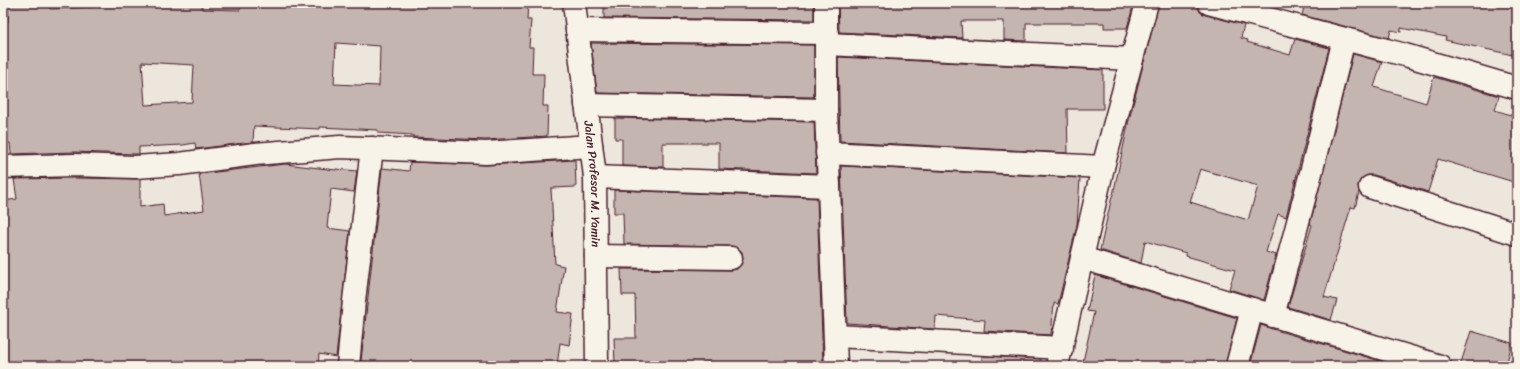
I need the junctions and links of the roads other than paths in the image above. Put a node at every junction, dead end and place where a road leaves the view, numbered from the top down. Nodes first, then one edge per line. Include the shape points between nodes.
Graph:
1 (574, 3) edge
2 (826, 3) edge
3 (1147, 3) edge
4 (1209, 3) edge
5 (578, 30) junction
6 (827, 39) junction
7 (1344, 39) junction
8 (1132, 59) junction
9 (1517, 88) edge
10 (586, 105) junction
11 (826, 110) junction
12 (591, 146) junction
13 (372, 148) junction
14 (827, 153) junction
15 (3, 167) edge
16 (1103, 167) junction
17 (595, 177) junction
18 (829, 186) junction
19 (1370, 187) dead end
20 (1517, 234) edge
21 (596, 256) junction
22 (731, 258) dead end
23 (1082, 258) junction
24 (1252, 309) junction
25 (1273, 316) junction
26 (835, 336) junction
27 (1059, 357) edge
28 (348, 366) edge
29 (597, 366) edge
30 (836, 366) edge
31 (1237, 366) edge
32 (1440, 366) edge

1 - 5 street, Jalan Profesor M. Yamin
2 - 6 street
3 - 8 street
4 - 7 street
5 - 6 street
5 - 10 street, Jalan Profesor M. Yamin
6 - 8 street
6 - 11 street
7 - 9 street
7 - 25 street
8 - 16 street
10 - 11 street
10 - 12 street, Jalan Profesor M. Yamin
11 - 14 street
12 - 13 street via 486,153
12 - 17 street, Jalan Profesor M. Yamin
13 - 15 street via 340,147 135,167
13 - 28 street
14 - 16 street
14 - 18 street
16 - 23 street
17 - 18 street
17 - 21 street, Jalan Profesor M. Yamin
18 - 26 street
19 - 20 street
21 - 22 street
21 - 29 street, Jalan Profesor M. Yamin
23 - 24 street
23 - 27 street
24 - 25 street
24 - 31 street
25 - 32 street
26 - 27 street
26 - 30 street

